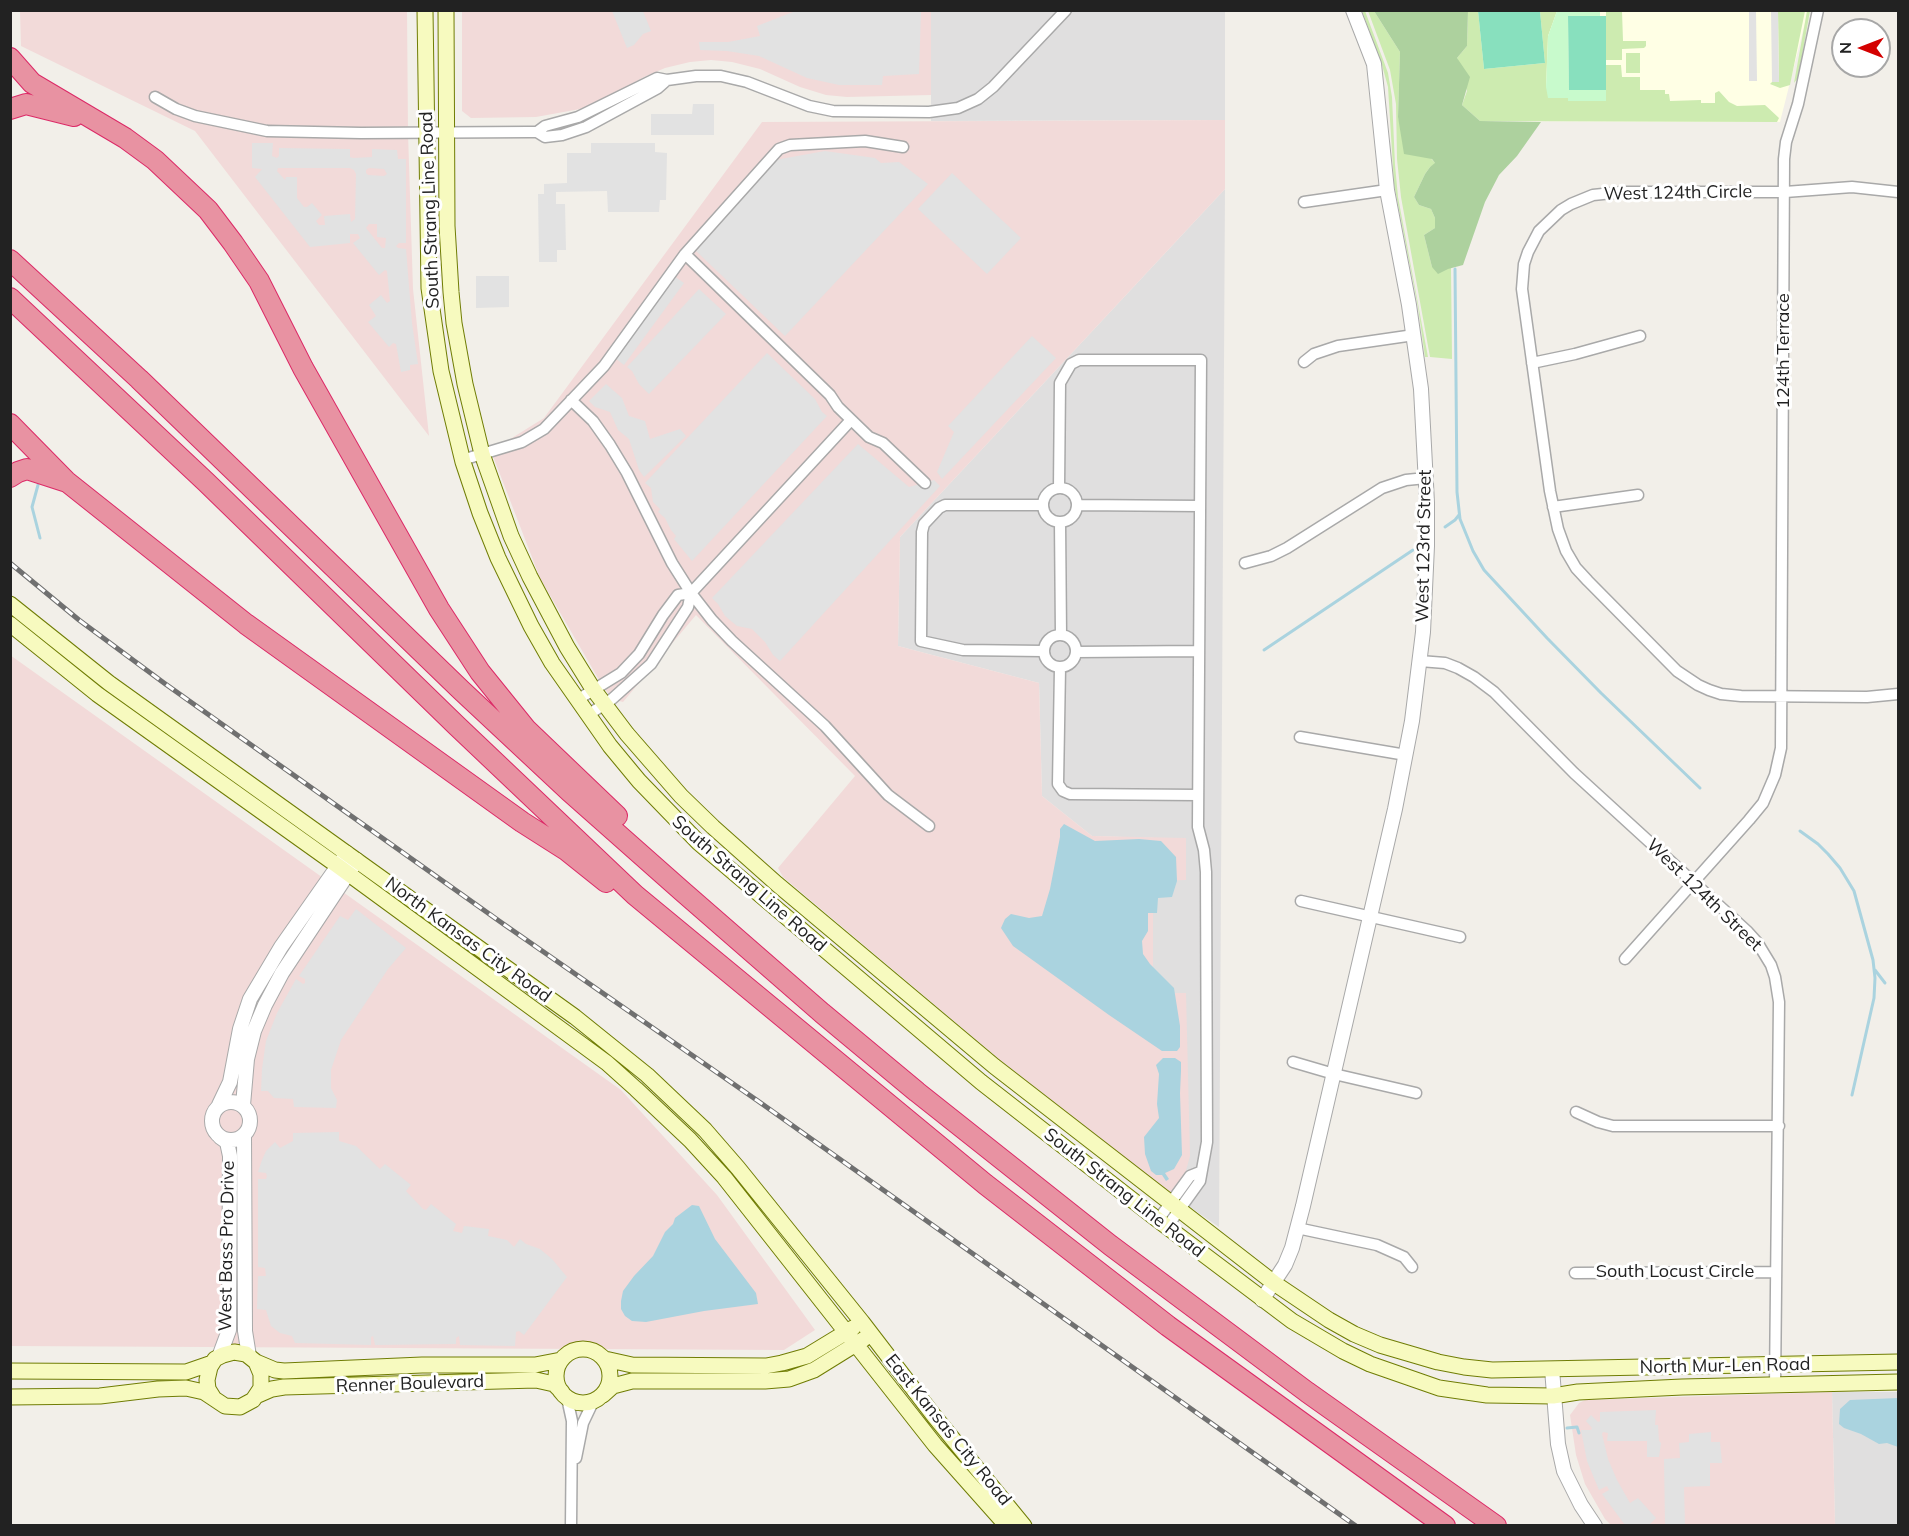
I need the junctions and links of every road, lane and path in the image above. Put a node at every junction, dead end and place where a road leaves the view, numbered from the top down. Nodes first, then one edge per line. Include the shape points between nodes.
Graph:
1 (425, 10) edge
2 (446, 10) edge
3 (1066, 10) edge
4 (1353, 10) edge
5 (1818, 10) edge
6 (10, 58) edge
7 (155, 97) dead end
8 (10, 109) edge
9 (91, 120) junction
10 (427, 133) junction
11 (448, 133) junction
12 (903, 147) dead end
13 (1387, 190) junction
14 (1785, 192) junction
15 (1899, 192) edge
16 (1304, 202) dead end
17 (685, 254) junction
18 (10, 260) edge
19 (10, 298) edge
20 (1414, 335) junction
21 (1640, 336) dead end
22 (1304, 362) dead end
23 (1532, 363) junction
24 (571, 400) junction
25 (851, 420) junction
26 (10, 424) edge
27 (482, 454) junction
28 (462, 460) junction
29 (10, 477) edge
30 (1426, 478) junction
31 (66, 481) junction
32 (925, 483) dead end
33 (1059, 488) junction
34 (1638, 495) dead end
35 (1043, 505) junction
36 (1077, 505) junction
37 (1200, 506) junction
38 (1553, 507) junction
39 (1060, 522) junction
40 (1245, 563) dead end
41 (692, 592) junction
42 (10, 604) edge
43 (10, 624) edge
44 (1061, 635) junction
45 (1043, 651) junction
46 (1199, 651) junction
47 (1076, 652) junction
48 (1420, 661) junction
49 (1060, 668) junction
50 (593, 689) junction
51 (1899, 694) edge
52 (1782, 696) junction
53 (577, 700) junction
54 (604, 704) junction
55 (588, 715) junction
56 (1300, 736) dead end
57 (1406, 755) junction
58 (1198, 795) junction
59 (929, 826) dead end
60 (348, 863) junction
61 (1693, 883) junction
62 (682, 891) junction
63 (635, 895) junction
64 (1301, 901) dead end
65 (1370, 917) junction
66 (1460, 937) dead end
67 (1625, 959) dead end
68 (1293, 1062) dead end
69 (1334, 1074) junction
70 (1416, 1093) dead end
71 (219, 1105) junction
72 (243, 1105) junction
73 (1576, 1112) dead end
74 (1779, 1126) junction
75 (244, 1135) junction
76 (220, 1137) junction
77 (1174, 1207) junction
78 (1163, 1224) junction
79 (1297, 1228) junction
80 (1412, 1267) dead end
81 (1776, 1272) junction
82 (1575, 1273) dead end
83 (1274, 1283) junction
84 (1262, 1300) junction
85 (867, 1328) junction
86 (847, 1332) junction
87 (856, 1344) junction
88 (252, 1359) junction
89 (605, 1359) junction
90 (216, 1360) junction
91 (561, 1360) junction
92 (1899, 1362) edge
93 (1775, 1365) junction
94 (1552, 1370) junction
95 (10, 1371) edge
96 (1899, 1382) edge
97 (1775, 1385) junction
98 (565, 1395) junction
99 (256, 1396) junction
100 (1553, 1396) junction
101 (10, 1397) edge
102 (213, 1397) junction
103 (598, 1398) junction
104 (572, 1482) junction
105 (571, 1526) edge
106 (1007, 1526) edge
107 (1024, 1526) edge
108 (1445, 1526) edge
109 (1496, 1526) edge
110 (1595, 1526) edge

1 - 10 main road, South Strang Line Road
2 - 11 main road, South Strang Line Road
3 - 11 street via 993,87 965,106 947,111 833,111 747,82 696,76 667,80 586,127 562,135
4 - 13 street, West 123rd Street via 1374,64
5 - 14 street, 124th Terrace via 1786,142
6 - 9 highway via 32,83
7 - 10 street via 195,116 267,131
8 - 9 highway via 26,104
9 - 62 highway via 155,160 221,226 259,281 303,368 439,609 480,672 526,729 675,872
10 - 11 street
10 - 28 main road, South Strang Line Road via 430,298 441,371
11 - 27 main road, South Strang Line Road via 447,226 454,323
12 - 17 street via 865,141 779,149
13 - 16 street
13 - 20 street, West 123rd Street
14 - 15 street, West 124th Circle via 1852,187
14 - 23 street, West 124th Circle via 1604,193 1561,210 1539,231 1524,264 1522,288
14 - 52 street, 124th Terrace
17 - 24 street via 604,366
17 - 25 street
18 - 62 highway via 470,698
19 - 63 highway
20 - 22 street via 1338,346
20 - 30 street, West 123rd Street
21 - 23 street
23 - 38 street, West 124th Circle
24 - 27 street via 544,429 522,442
24 - 41 street via 616,454 672,563
25 - 32 street via 869,437 883,443
25 - 41 street
26 - 31 highway
27 - 28 street
27 - 50 main road, South Strang Line Road via 530,577
28 - 53 main road, South Strang Line Road via 507,576 552,663
29 - 31 highway via 27,469
30 - 40 street via 1382,488 1287,548
30 - 48 street, West 123rd Street via 1427,546
31 - 63 highway via 237,617 566,850 616,890
33 - 35 street via 1049,492
33 - 36 street via 1069,491
33 - 37 street via 1060,383 1071,364 1079,360 1201,360
34 - 38 street
35 - 39 street via 1048,517
35 - 45 street via 945,505 931,516 922,532 921,641 963,650
36 - 37 street
36 - 39 street via 1070,519
37 - 46 street
38 - 52 street, West 124th Circle via 1561,540 1576,568 1677,671 1721,694
39 - 44 street
41 - 50 street via 678,595 639,654 621,673
41 - 54 street via 688,607 651,663
41 - 59 street via 732,641 825,726 888,795
42 - 60 main road, North Kansas City Road
43 - 60 main road, North Kansas City Road via 97,694
44 - 45 street via 1051,637
44 - 47 street via 1072,640
45 - 49 street via 1050,665
46 - 47 street
46 - 58 street
47 - 49 street via 1070,665
48 - 57 street, West 123rd Street
48 - 61 street, West 124th Street via 1445,663 1474,676 1494,692
49 - 58 street via 1058,784 1062,791
50 - 53 street
50 - 54 main road, South Strang Line Road
51 - 52 street, West 124th Circle
52 - 61 street, 124th Terrace via 1781,748 1769,789 1749,820
53 - 55 main road, South Strang Line Road
54 - 55 street
54 - 77 main road, South Strang Line Road via 681,796 777,884 993,1066
55 - 78 main road, South Strang Line Road via 639,781 707,850 981,1082
56 - 57 street
57 - 65 street, West 123rd Street
58 - 77 street via 1198,827 1206,872 1207,1142 1200,1180
60 - 71 street via 281,947 250,999 230,1082
60 - 72 street via 265,1005 247,1059
60 - 85 main road, North Kansas City Road via 575,1017 647,1075 705,1130
60 - 86 main road, North Kansas City Road via 607,1063 662,1113 724,1177
61 - 67 street, 124th Terrace
61 - 74 street, West 124th Street via 1757,942 1771,965 1779,1002
62 - 109 highway via 917,1092 1110,1245
63 - 108 highway via 985,1184 1168,1326
64 - 65 street
65 - 66 street
65 - 69 street, West 123rd Street
68 - 69 street
69 - 70 street
69 - 79 street, West 123rd Street
71 - 72 street via 231,1101
71 - 76 street via 211,1122
72 - 75 street via 250,1117
73 - 74 street via 1613,1126
74 - 81 street, West 124th Street
75 - 76 street via 232,1140
75 - 88 street, West Bass Pro Drive via 245,1331
76 - 90 street, West Bass Pro Drive via 229,1150 229,1330
77 - 78 street
77 - 83 main road, South Strang Line Road
78 - 84 main road, South Strang Line Road
79 - 80 street via 1377,1245 1404,1257
79 - 83 street, West 123rd Street
81 - 82 street, South Locust Circle
81 - 93 street, West 124th Street
83 - 84 street, West 123rd Street
83 - 94 main road, South Strang Line Road via 1354,1334 1408,1354 1464,1367
84 - 100 main road, South Strang Line Road via 1342,1351 1438,1388 1487,1395
85 - 86 main road
85 - 87 main road
85 - 107 main road, East Kansas City Road
86 - 87 main road, North Kansas City Road
86 - 89 main road via 807,1356 766,1366 632,1365
87 - 103 main road via 814,1370 789,1379 632,1381 613,1386
87 - 106 main road, East Kansas City Road via 935,1445
88 - 90 main road via 234,1352
88 - 91 main road, Renner Boulevard via 284,1371 535,1365
88 - 99 main road via 262,1379
89 - 91 main road via 584,1348
89 - 103 main road via 610,1381
90 - 95 main road via 186,1372
90 - 102 main road via 207,1380
91 - 98 main road via 557,1385
92 - 93 main road, North Mur-Len Road
93 - 94 main road, North Mur-Len Road
93 - 97 street, West 124th Street
94 - 100 street
96 - 97 main road, North Mur-Len Road
97 - 100 main road, North Mur-Len Road
98 - 99 main road, Renner Boulevard via 554,1384 536,1380 284,1387
98 - 103 main road via 584,1403
98 - 104 street via 571,1412
99 - 102 main road via 235,1407 225,1406
100 - 110 street via 1564,1471
101 - 102 main road via 100,1396 173,1388 194,1389
103 - 104 street via 583,1423
104 - 105 street

